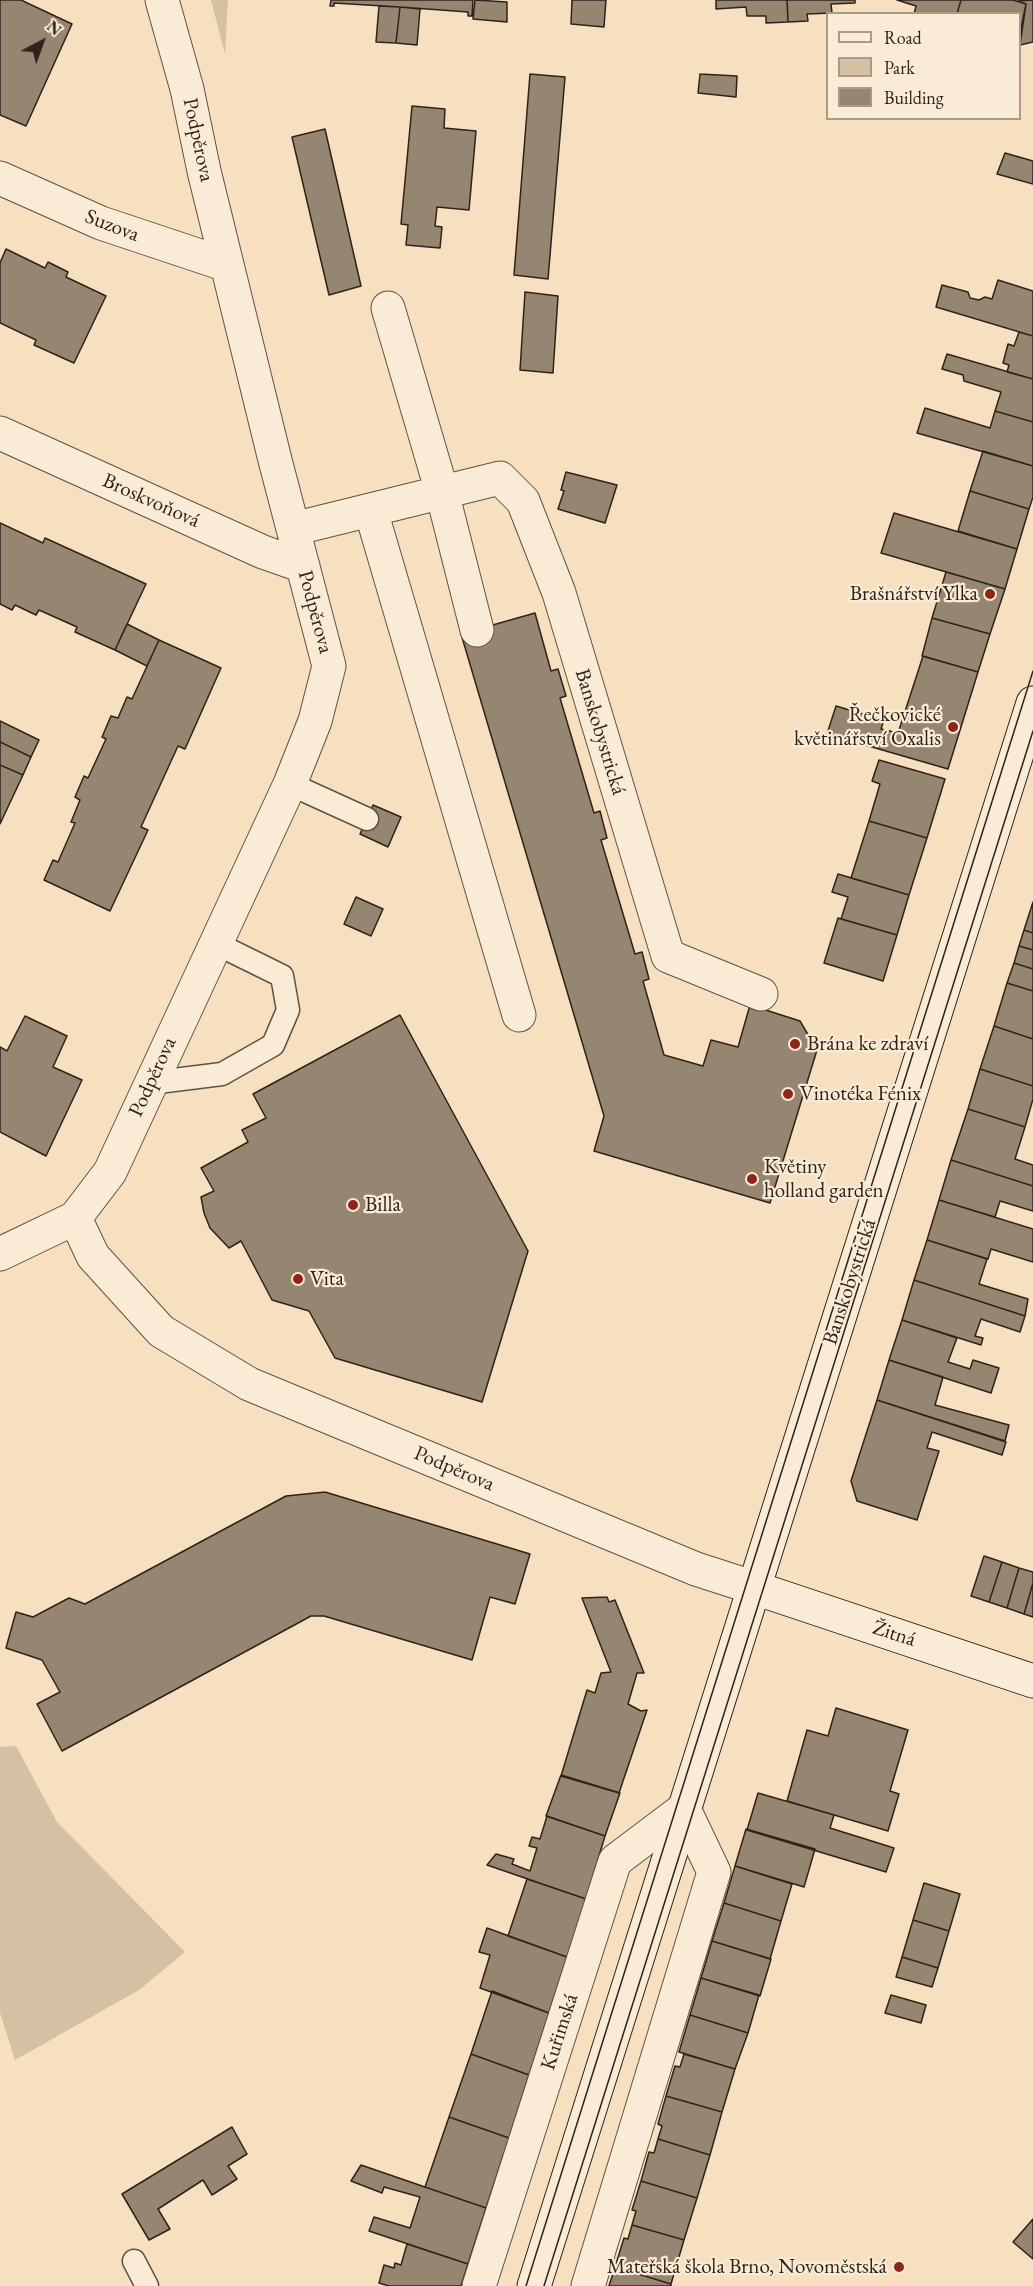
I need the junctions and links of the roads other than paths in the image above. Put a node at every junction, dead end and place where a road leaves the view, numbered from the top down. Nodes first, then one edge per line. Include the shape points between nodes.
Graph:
1 (162, 0) edge
2 (0, 178) edge
3 (227, 265) junction
4 (388, 308) dead end
5 (0, 433) edge
6 (442, 492) junction
7 (371, 511) junction
8 (293, 530) junction
9 (303, 566) junction
10 (477, 630) dead end
11 (1033, 703) edge
12 (1022, 773) edge
13 (290, 784) junction
14 (367, 819) dead end
15 (215, 943) junction
16 (761, 994) dead end
17 (519, 1015) dead end
18 (150, 1083) junction
19 (75, 1218) junction
20 (0, 1254) edge
21 (755, 1588) junction
22 (1033, 1681) edge
23 (684, 1809) junction
24 (134, 2261) dead end
25 (147, 2286) edge
26 (479, 2286) edge
27 (534, 2286) edge
28 (588, 2286) edge

1 - 3 street, Podpěrova via 187,89
2 - 3 street, Suzova via 101,223
3 - 8 street, Podpěrova
4 - 6 street
5 - 9 street, Broskvoňová
6 - 7 street, Banskobystrická
6 - 10 street
6 - 16 street, Banskobystrická via 500,478 523,501 559,593 668,956
7 - 8 street, Banskobystrická
7 - 17 street
8 - 9 street, Podpěrova
9 - 13 street, Podpěrova via 329,666 315,721
11 - 12 street, Banskobystrická
12 - 21 street, Banskobystrická
13 - 14 lane
13 - 15 street, Podpěrova
15 - 18 street, Podpěrova
15 - 18 lane via 282,976 288,1010 273,1045 222,1074
18 - 19 street, Podpěrova via 110,1172
19 - 20 street, Podpěrova
19 - 21 street, Podpěrova via 93,1256 161,1331 249,1384 696,1569
21 - 22 street, Žitná
21 - 23 street
23 - 26 street, Kuřimská via 615,1861
23 - 27 street
23 - 28 street via 714,1872
24 - 25 lane

